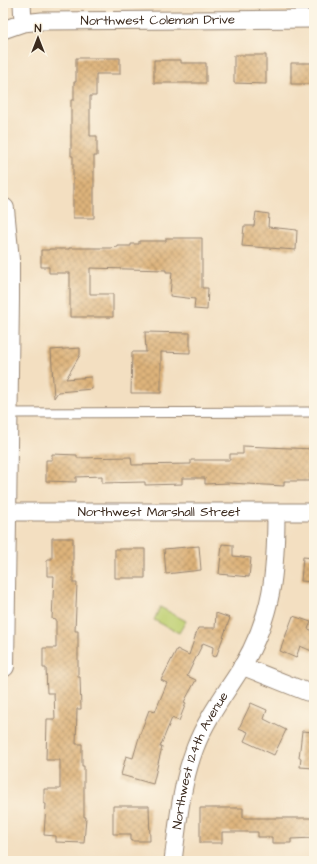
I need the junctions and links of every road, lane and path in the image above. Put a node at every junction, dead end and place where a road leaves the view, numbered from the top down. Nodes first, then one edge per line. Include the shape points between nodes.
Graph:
1 (22, 3) edge
2 (314, 19) edge
3 (23, 23) junction
4 (3, 30) edge
5 (3, 209) edge
6 (314, 412) edge
7 (6, 413) junction
8 (5, 512) junction
9 (314, 512) edge
10 (276, 513) junction
11 (3, 666) edge
12 (242, 666) junction
13 (306, 692) dead end
14 (173, 861) edge

1 - 3 street
2 - 3 street, Northwest Coleman Drive
3 - 4 street, Northwest Coleman Drive
5 - 7 main road via 8,260
6 - 7 lane
7 - 8 main road
8 - 10 street, Northwest Marshall Street
8 - 11 main road
9 - 10 street, Northwest Marshall Street
10 - 12 street, Northwest 124th Avenue via 276,556 268,607
12 - 13 street
12 - 14 street, Northwest 124th Avenue via 213,712 195,748 182,794

